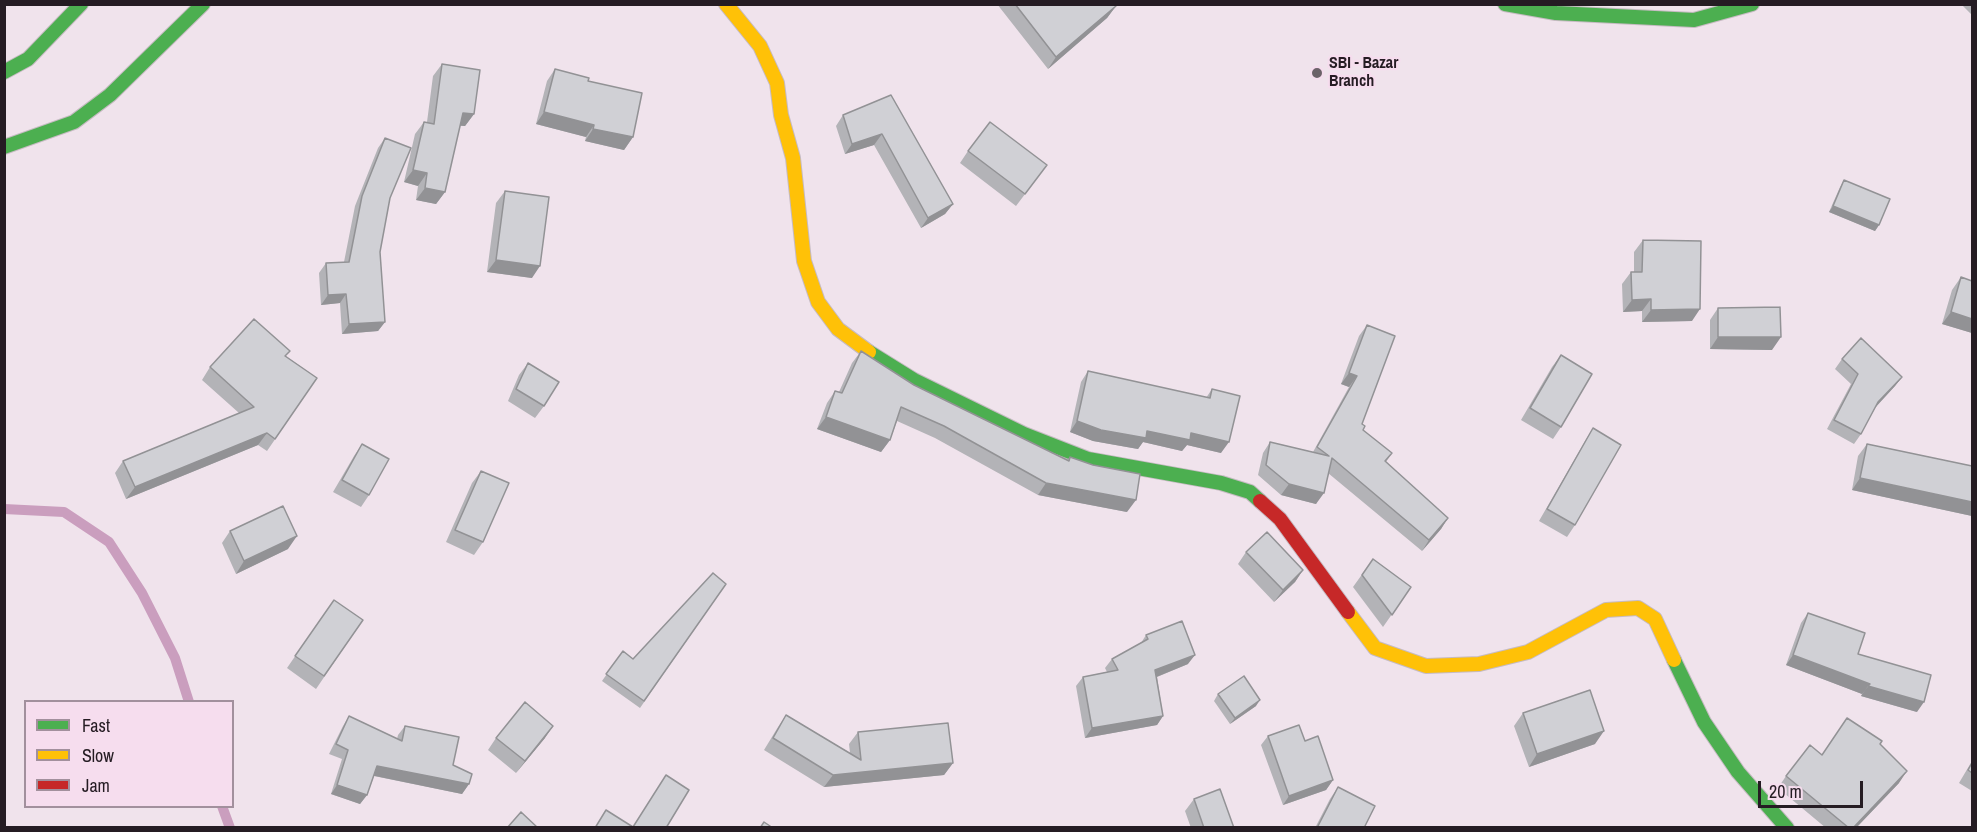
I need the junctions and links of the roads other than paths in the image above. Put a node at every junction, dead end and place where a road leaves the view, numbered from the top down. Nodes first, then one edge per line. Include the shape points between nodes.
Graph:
1 (81, 4) edge
2 (203, 4) edge
3 (726, 4) edge
4 (1505, 4) edge
5 (1752, 4) edge
6 (4, 72) edge
7 (4, 147) edge
8 (1787, 828) edge

1 - 6 main road via 28,59
2 - 7 main road via 110,95 74,122
3 - 8 main road via 760,46 777,83 793,158 804,261 818,302 838,329 914,380 1024,434 1088,459 1251,492 1280,519 1375,648 1426,666 1479,664 1528,652 1606,610 1638,608 1655,619 1704,722 1738,772
4 - 5 main road via 1556,13 1694,20

